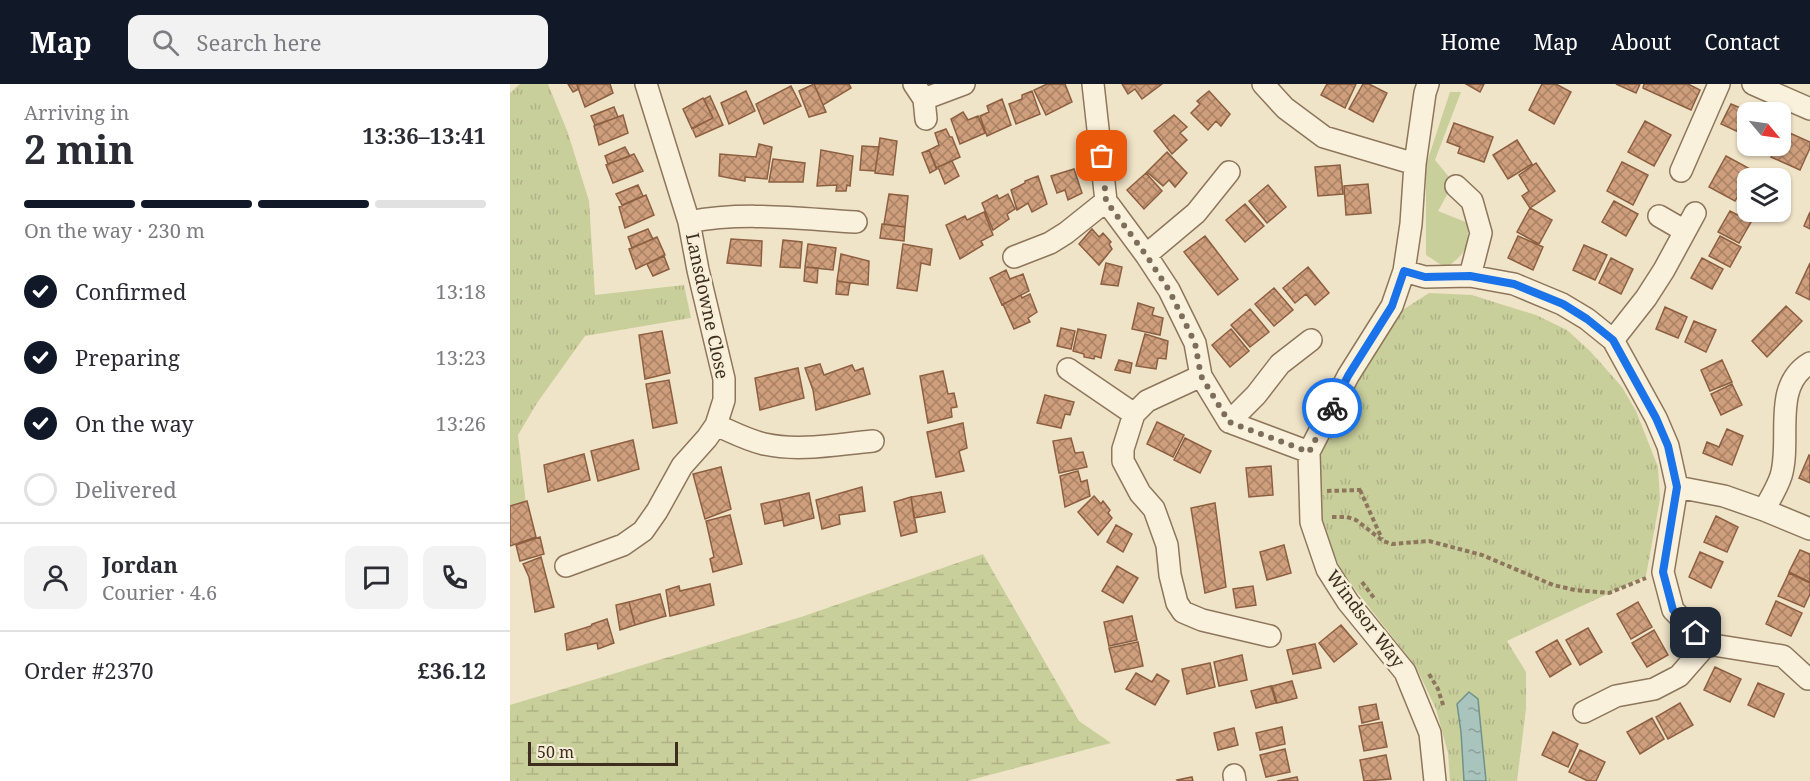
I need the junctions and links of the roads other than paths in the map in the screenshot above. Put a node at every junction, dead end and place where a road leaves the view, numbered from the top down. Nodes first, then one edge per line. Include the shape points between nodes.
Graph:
1 (964, 84) edge
2 (1093, 84) edge
3 (1263, 84) edge
4 (1428, 84) edge
5 (1719, 84) edge
6 (1753, 84) edge
7 (652, 86) edge
8 (921, 101) edge
9 (1810, 109) edge
10 (1415, 164) junction
11 (1681, 171) dead end
12 (1229, 172) dead end
13 (1456, 186) dead end
14 (1106, 201) junction
15 (1659, 216) dead end
16 (689, 222) junction
17 (856, 222) dead end
18 (1146, 255) junction
19 (1014, 257) dead end
20 (1404, 271) junction
21 (1470, 276) junction
22 (1311, 340) dead end
23 (1613, 340) junction
24 (1810, 363) edge
25 (1068, 369) dead end
26 (1201, 376) junction
27 (1134, 414) junction
28 (1229, 422) junction
29 (716, 425) junction
30 (873, 441) dead end
31 (1309, 452) junction
32 (1677, 487) junction
33 (1764, 510) junction
34 (1810, 529) edge
35 (566, 566) dead end
36 (1272, 638) dead end
37 (1707, 644) junction
38 (1808, 679) dead end
39 (1584, 712) dead end
40 (1435, 781) edge

1 - 8 street
2 - 14 street
3 - 10 street via 1284,108 1324,137
4 - 10 street, Windsor Way
5 - 11 street
6 - 9 street
7 - 16 street, Lansdowne Close
10 - 20 street, Windsor Way
12 - 18 street via 1196,213
13 - 21 street via 1472,201 1481,233
14 - 18 street
14 - 19 street via 1050,243
15 - 23 street via 1690,222 1646,298
16 - 17 street, Lansdowne Close via 757,216
16 - 29 street, Lansdowne Close via 724,379 724,400
18 - 26 street via 1169,290 1195,343
20 - 21 street via 1425,277
20 - 31 street, Windsor Way via 1392,306 1348,376
21 - 23 street via 1514,284 1544,295 1587,319
22 - 28 street via 1280,364
23 - 32 street via 1656,418 1668,446
24 - 33 street via 1799,369 1786,397 1781,475
25 - 27 street
26 - 27 street via 1147,401
26 - 28 street
27 - 36 street via 1123,461 1140,493 1154,508 1182,612 1202,621
28 - 31 street
29 - 30 street via 748,439 781,446
29 - 35 street, Lansdowne Close via 682,466 643,531 622,545
31 - 40 street, Windsor Way via 1311,522 1327,569 1348,602 1405,672 1430,733
32 - 33 street via 1724,496
32 - 37 street via 1663,572 1673,610
33 - 34 street
37 - 38 street via 1783,656
37 - 39 street via 1679,676 1654,690 1616,696

